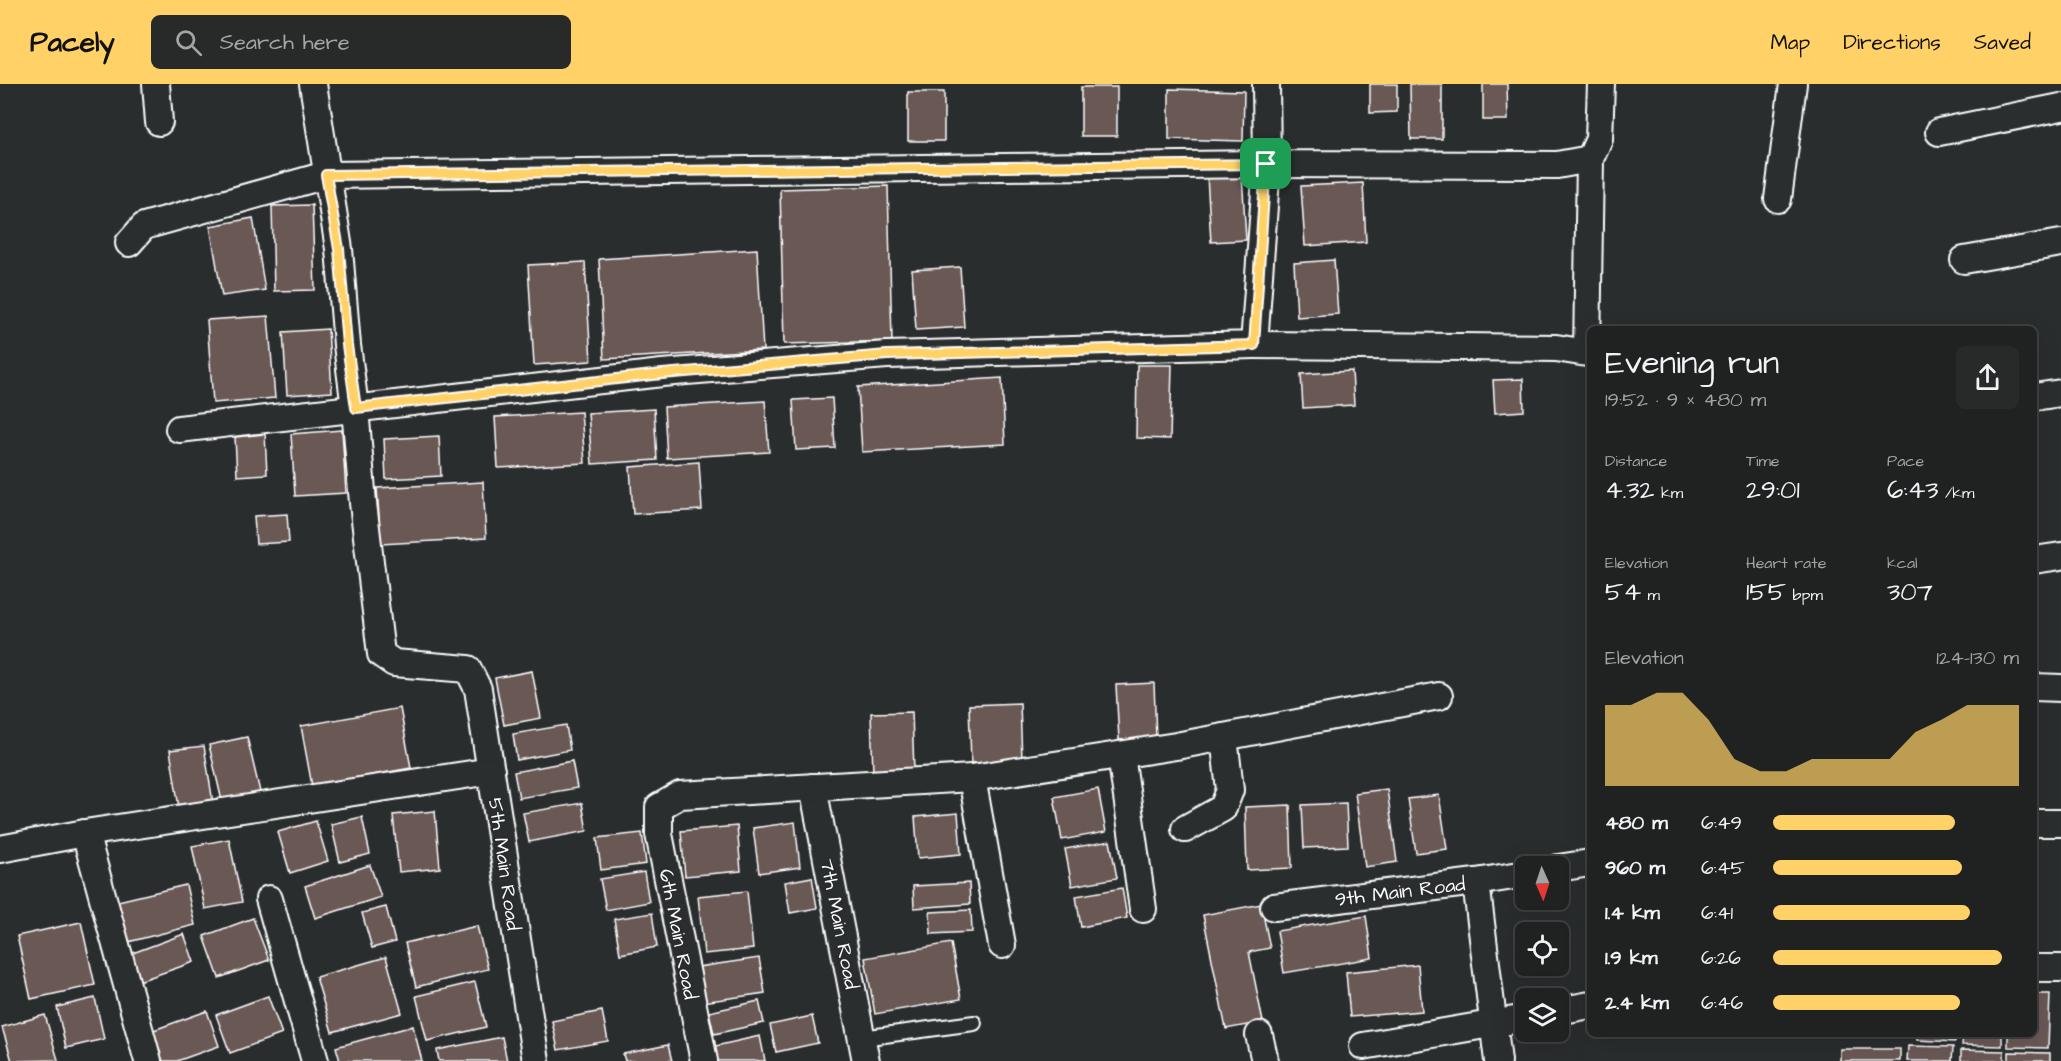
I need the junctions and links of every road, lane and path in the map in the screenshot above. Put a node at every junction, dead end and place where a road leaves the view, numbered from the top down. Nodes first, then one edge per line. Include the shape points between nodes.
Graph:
1 (156, 84) edge
2 (313, 84) edge
3 (1266, 84) edge
4 (1601, 84) edge
5 (1793, 84) edge
6 (2061, 107) edge
7 (159, 122) dead end
8 (1939, 132) dead end
9 (1590, 159) junction
10 (1266, 164) junction
11 (326, 175) junction
12 (1778, 200) dead end
13 (129, 243) dead end
14 (2061, 243) edge
15 (1964, 260) dead end
16 (1587, 326) edge
17 (1254, 345) junction
18 (1587, 353) edge
19 (2061, 393) edge
20 (2037, 397) edge
21 (356, 408) junction
22 (179, 429) dead end
23 (2061, 556) edge
24 (2037, 560) edge
25 (2037, 687) edge
26 (2061, 688) edge
27 (1439, 696) dead end
28 (1224, 737) junction
29 (1121, 755) junction
30 (491, 771) junction
31 (972, 778) junction
32 (813, 787) junction
33 (2037, 823) edge
34 (2061, 823) edge
35 (1185, 829) dead end
36 (85, 833) junction
37 (0, 849) edge
38 (1587, 863) edge
39 (1569, 866) edge
40 (1515, 876) edge
41 (1476, 882) junction
42 (269, 899) dead end
43 (1274, 907) dead end
44 (1143, 909) dead end
45 (1002, 945) dead end
46 (2037, 968) edge
47 (2061, 968) edge
48 (1587, 1006) edge
49 (1569, 1009) edge
50 (1515, 1020) edge
51 (974, 1023) dead end
52 (1493, 1024) junction
53 (1259, 1035) dead end
54 (1363, 1046) dead end
55 (864, 1050) edge
56 (148, 1061) edge
57 (315, 1061) edge
58 (536, 1061) edge
59 (704, 1061) edge
60 (1265, 1061) edge
61 (1497, 1061) edge

1 - 7 street
2 - 11 street
3 - 10 street
4 - 9 street via 1599,139
5 - 12 street
6 - 8 street
9 - 10 street via 1557,165
9 - 16 street
10 - 11 street
10 - 17 street
11 - 13 street via 144,226
11 - 21 street via 339,249
14 - 15 street
17 - 18 street via 1556,348
17 - 21 street via 887,355 662,374
19 - 20 street
21 - 22 street
21 - 30 street, 5th Main Road via 381,654 394,663 468,669 478,689
23 - 24 street
25 - 26 street
27 - 28 street
28 - 29 street
28 - 35 street via 1230,790 1223,808
29 - 31 street
29 - 44 street
30 - 36 street
30 - 58 street, 5th Main Road
31 - 32 street
31 - 45 street
32 - 55 street, 7th Main Road
32 - 59 street, 6th Main Road via 680,795 659,807 659,834
33 - 34 street
36 - 37 street
36 - 56 street
38 - 39 street
40 - 41 street, 9th Main Road
41 - 43 street, 9th Main Road
41 - 52 street
42 - 57 street
46 - 47 street
48 - 49 street
50 - 52 street
51 - 55 lane
52 - 54 street
52 - 61 street
53 - 60 street

